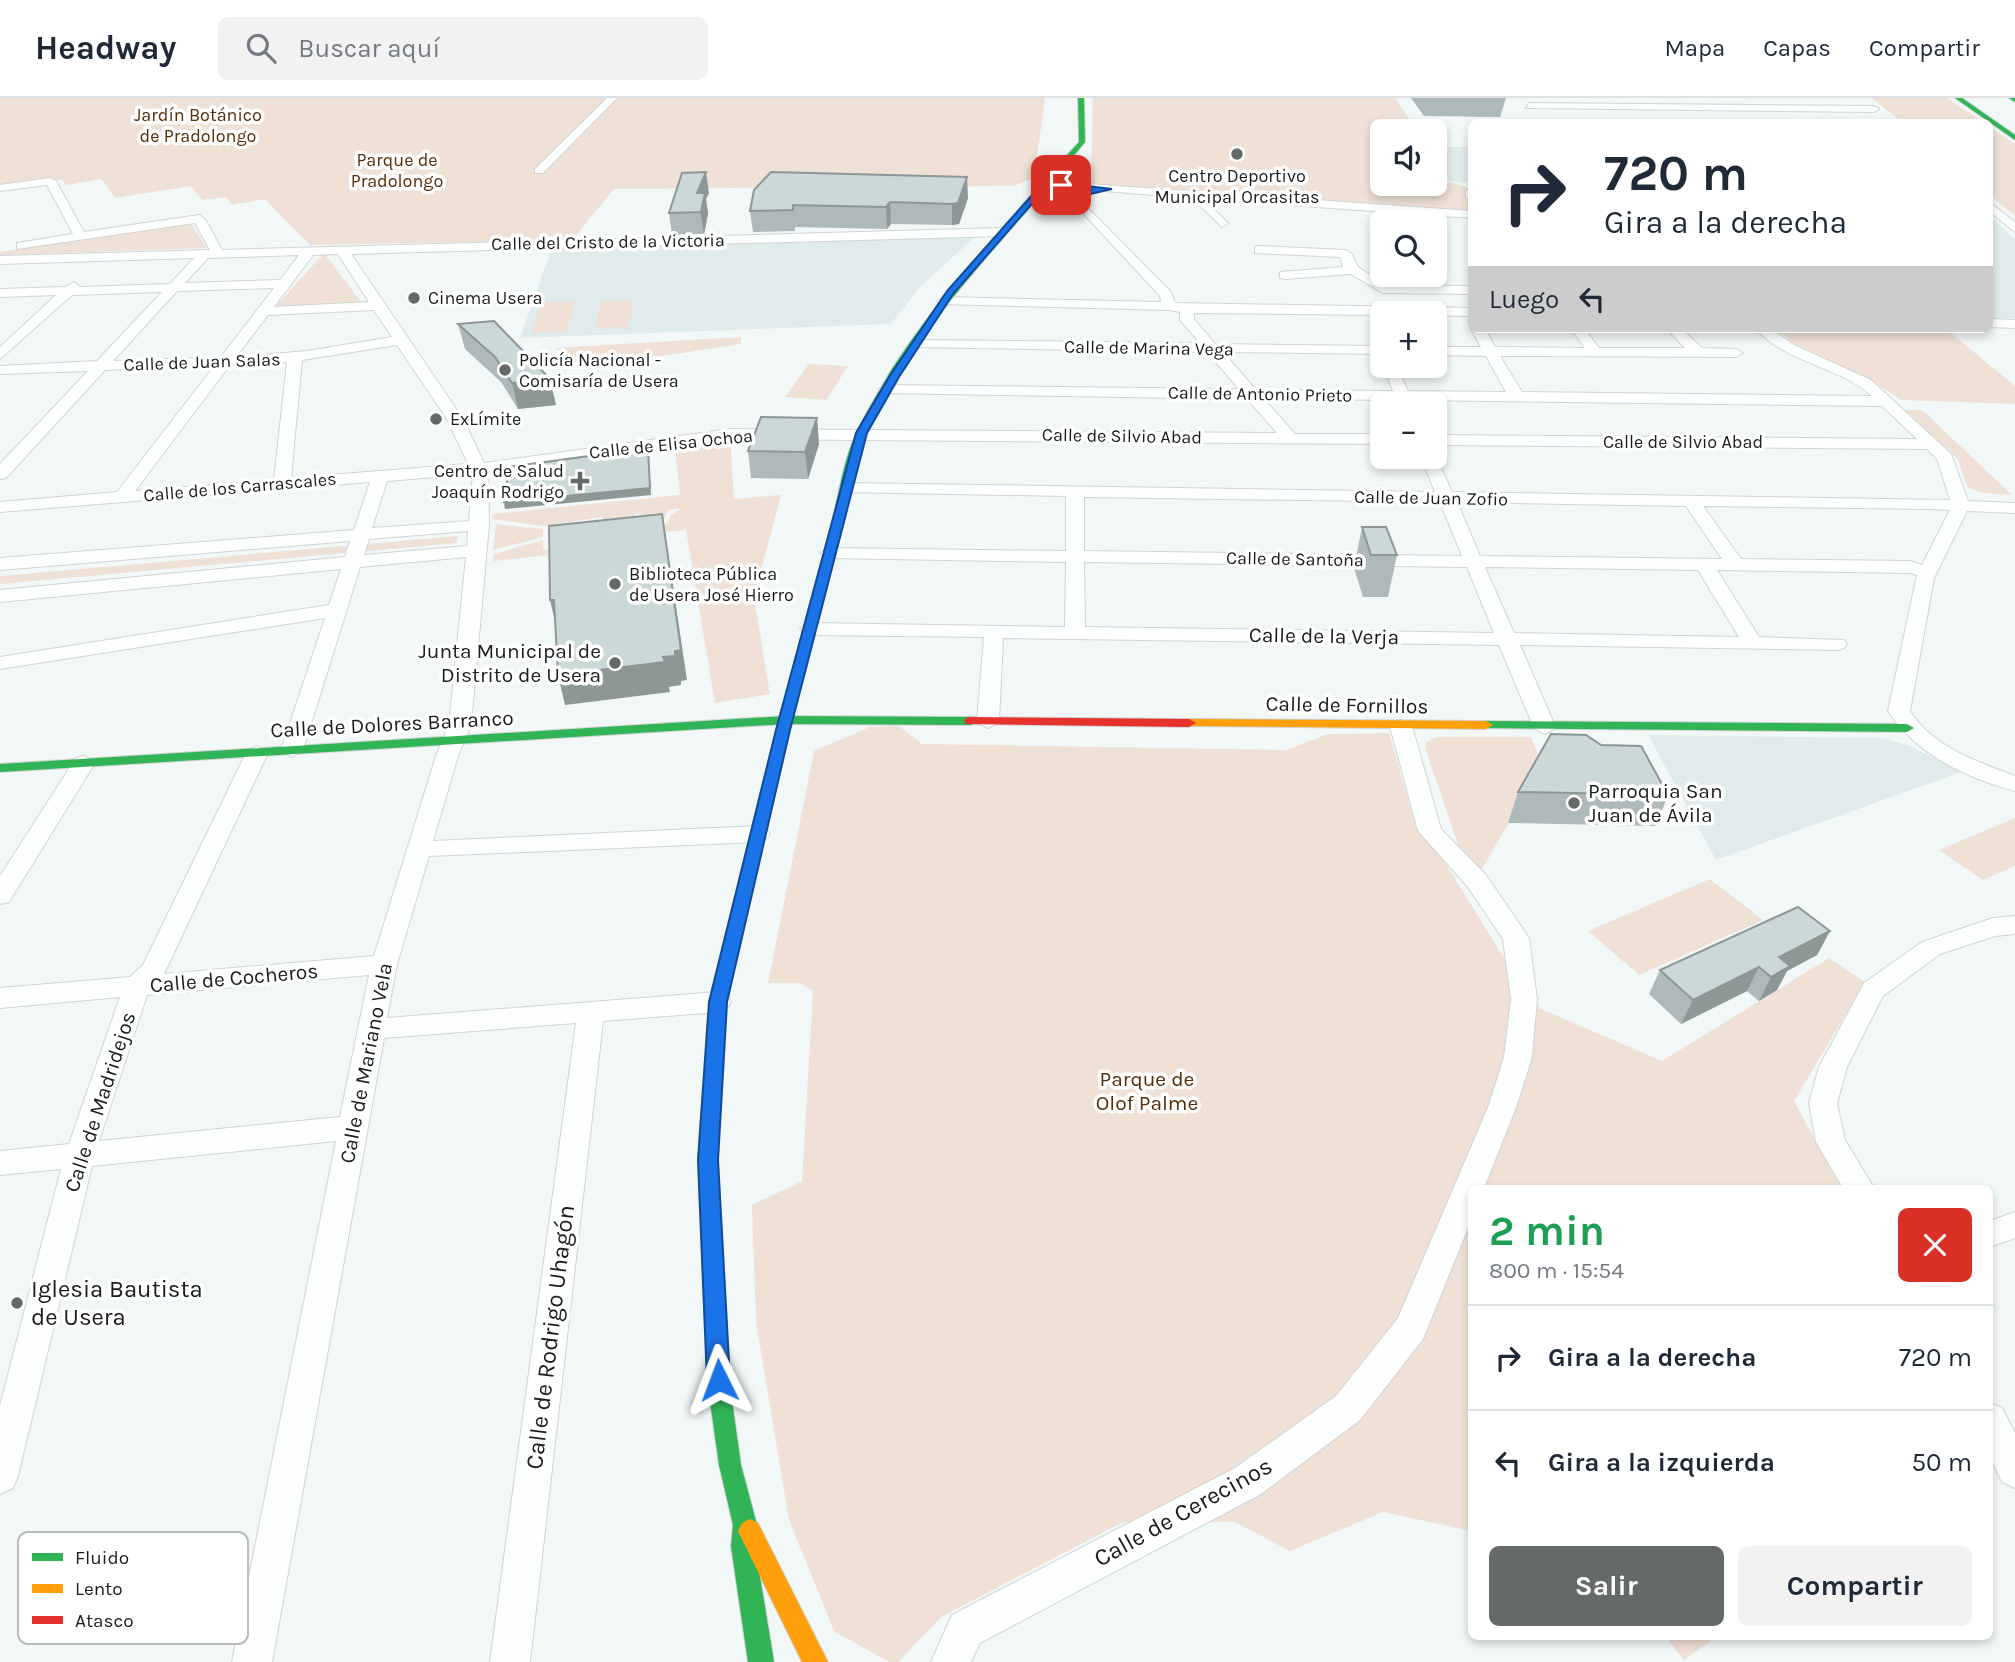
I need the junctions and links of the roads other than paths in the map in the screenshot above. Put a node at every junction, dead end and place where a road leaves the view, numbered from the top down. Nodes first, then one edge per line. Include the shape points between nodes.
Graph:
1 (612, 98) edge
2 (1082, 98) edge
3 (1663, 98) edge
4 (1861, 98) edge
5 (1958, 98) edge
6 (1975, 98) edge
7 (1992, 98) edge
8 (1526, 102) edge
9 (1674, 107) junction
10 (1874, 109) junction
11 (2015, 113) edge
12 (1884, 118) dead end
13 (1541, 119) edge
14 (1688, 119) edge
15 (1988, 119) edge
16 (1993, 123) edge
17 (2015, 125) edge
18 (2015, 138) edge
19 (539, 171) dead end
20 (0, 188) edge
21 (1041, 189) junction
22 (1079, 191) junction
23 (1198, 196) junction
24 (1993, 209) edge
25 (1468, 215) edge
26 (1222, 223) dead end
27 (2015, 228) edge
28 (1002, 232) junction
29 (80, 236) junction
30 (344, 249) junction
31 (0, 250) edge
32 (310, 250) junction
33 (1259, 250) dead end
34 (209, 254) junction
35 (106, 257) junction
36 (0, 260) edge
37 (1353, 270) junction
38 (1285, 275) dead end
39 (285, 284) junction
40 (173, 288) junction
41 (1468, 290) edge
42 (68, 292) junction
43 (0, 293) edge
44 (944, 301) junction
45 (379, 306) junction
46 (1169, 306) junction
47 (1187, 309) junction
48 (264, 311) junction
49 (1368, 311) junction
50 (1468, 314) edge
51 (1370, 316) edge
52 (1993, 323) edge
53 (2015, 324) edge
54 (29, 328) junction
55 (10, 329) dead end
56 (1480, 333) edge
57 (1581, 333) edge
58 (1678, 333) edge
59 (1768, 333) edge
60 (402, 340) junction
61 (1370, 342) edge
62 (916, 344) junction
63 (1213, 349) junction
64 (1447, 351) edge
65 (1492, 352) junction
66 (1596, 353) junction
67 (1736, 353) dead end
68 (1698, 354) junction
69 (0, 355) edge
70 (295, 359) junction
71 (226, 361) junction
72 (101, 365) junction
73 (0, 370) edge
74 (886, 390) junction
75 (1252, 394) junction
76 (1516, 397) junction
77 (1370, 399) edge
78 (1447, 399) edge
79 (1886, 401) junction
80 (862, 433) junction
81 (1290, 438) junction
82 (1370, 439) edge
83 (1447, 440) edge
84 (1931, 444) junction
85 (481, 468) junction
86 (2, 469) edge
87 (1434, 469) edge
88 (380, 476) junction
89 (282, 484) junction
90 (847, 488) junction
91 (1075, 493) junction
92 (122, 497) junction
93 (1446, 498) junction
94 (1691, 501) junction
95 (1962, 506) junction
96 (0, 507) edge
97 (2015, 508) edge
98 (480, 525) junction
99 (361, 535) junction
100 (478, 550) junction
101 (164, 551) junction
102 (829, 553) junction
103 (1076, 557) junction
104 (1474, 561) junction
105 (352, 562) junction
106 (0, 564) edge
107 (1735, 564) junction
108 (1704, 565) junction
109 (1929, 572) junction
110 (148, 582) junction
111 (0, 596) edge
112 (337, 610) junction
113 (810, 629) junction
114 (995, 631) junction
115 (1076, 632) junction
116 (1506, 638) junction
117 (1753, 643) junction
118 (1838, 644) dead end
119 (0, 663) edge
120 (786, 720) junction
121 (988, 722) junction
122 (1401, 726) junction
123 (1545, 728) junction
124 (1907, 728) junction
125 (453, 742) junction
126 (292, 750) junction
127 (257, 752) junction
128 (83, 763) junction
129 (0, 768) edge
130 (2015, 783) edge
131 (758, 834) junction
132 (419, 849) junction
133 (0, 896) edge
134 (2015, 925) edge
135 (384, 964) junction
136 (137, 986) junction
137 (0, 998) edge
138 (718, 1002) junction
139 (591, 1011) junction
140 (373, 1029) junction
141 (352, 1128) junction
142 (79, 1157) junction
143 (0, 1163) edge
144 (1470, 1185) edge
145 (1858, 1185) edge
146 (1468, 1189) edge
147 (2015, 1225) edge
148 (1993, 1233) edge
149 (1993, 1426) edge
150 (2015, 1470) edge
151 (0, 1476) edge
152 (745, 1525) junction
153 (252, 1662) edge
154 (510, 1662) edge
155 (761, 1662) edge
156 (815, 1662) edge
157 (951, 1662) edge

1 - 19 street
2 - 21 main road via 1082,142
3 - 9 street
4 - 10 street
5 - 15 main road
6 - 17 main road
7 - 11 main road
8 - 9 street
8 - 13 street
9 - 10 street
9 - 14 street
10 - 12 street
16 - 18 main road
20 - 29 street via 50,181
21 - 22 street
21 - 28 main road
22 - 23 street
22 - 46 street via 1166,295
23 - 25 street
23 - 26 street
24 - 27 street
28 - 30 street, Calle del Cristo de la Victoria
28 - 44 main road
29 - 31 street
29 - 34 street via 199,219 216,250
30 - 32 street, Calle del Cristo de la Victoria
30 - 45 street via 342,253
32 - 34 street, Calle del Cristo de la Victoria
32 - 39 street
33 - 37 street via 1346,254
34 - 35 street, Calle del Cristo de la Victoria
34 - 40 street
35 - 36 street, Calle del Cristo de la Victoria
35 - 42 street
37 - 38 street
37 - 41 street via 1383,289
39 - 40 street
39 - 48 street
40 - 42 street
40 - 72 street
42 - 43 street
42 - 54 street
44 - 46 street
44 - 62 main road
45 - 48 street
45 - 60 street
46 - 47 street
47 - 49 street
47 - 63 street via 1187,320
48 - 71 street
49 - 50 street
49 - 51 street
52 - 53 street
54 - 55 street
54 - 69 street
56 - 65 street
57 - 66 street
58 - 68 street
59 - 79 street via 1789,348 1866,383
60 - 70 street, Calle de Juan Salas
60 - 85 street via 455,419
61 - 63 street, Calle de Marina Vega
62 - 63 street, Calle de Marina Vega
62 - 74 main road
63 - 75 street
64 - 65 street
65 - 66 street
65 - 76 street
66 - 68 street
67 - 68 street
70 - 71 street, Calle de Juan Salas
70 - 89 street
71 - 72 street, Calle de Juan Salas
71 - 92 street
72 - 73 street, Calle de Juan Salas
72 - 86 street
74 - 75 street, Calle de Antonio Prieto
74 - 80 main road
75 - 77 street, Calle de Antonio Prieto
75 - 81 street
76 - 78 street, Calle de Antonio Prieto
76 - 79 street, Calle de Antonio Prieto
79 - 84 street
80 - 81 street, Calle de Silvio Abad
80 - 85 street, Calle de Elisa Ochoa via 711,435
80 - 90 main road
81 - 82 street, Calle de Silvio Abad
83 - 84 street, Calle de Silvio Abad
84 - 95 street via 1945,457
85 - 88 street, Calle de los Carrascales
85 - 98 street, Calle de Mariano Vela
87 - 93 street
88 - 89 street, Calle de los Carrascales
88 - 99 street
89 - 92 street, Calle de los Carrascales
90 - 91 street, Calle de Juan Zofio
90 - 102 main road
91 - 93 street, Calle de Juan Zofio
91 - 103 street
92 - 96 street, Calle de los Carrascales
93 - 94 street, Calle de Juan Zofio
93 - 104 street
94 - 95 street, Calle de Juan Zofio
94 - 107 street
95 - 97 street, Calle de Juan Zofio
95 - 109 street
98 - 99 street
98 - 100 street, Calle de Mariano Vela
99 - 101 street
99 - 105 street
100 - 105 street
100 - 125 street, Calle de Mariano Vela via 460,725
101 - 106 street
101 - 110 street
102 - 103 street, Calle de Santoña
102 - 113 main road
103 - 104 street, Calle de Santoña
103 - 115 street
104 - 108 street, Calle de Santoña
104 - 116 street
105 - 110 street
105 - 112 street
107 - 108 street, Calle de Santoña
107 - 109 street, Calle de Santoña via 1910,567
108 - 117 street
109 - 124 street via 1899,711
110 - 111 street
112 - 119 street
112 - 126 street
113 - 114 street, Calle de la Verja
113 - 120 main road
114 - 115 street, Calle de la Verja
114 - 121 street
115 - 116 street, Calle de la Verja
116 - 117 street, Calle de la Verja
116 - 123 street
117 - 118 street, Calle de la Verja
120 - 121 main road, Calle de Fornillos
120 - 125 main road, Calle de Dolores Barranco
120 - 131 main road
121 - 122 main road, Calle de Fornillos
122 - 123 main road, Calle de Fornillos
122 - 144 street, Calle de Cerecinos via 1430,831 1477,881 1516,939 1524,999 1518,1057
123 - 124 main road, Calle de Fornillos
124 - 130 street via 1946,754
125 - 126 main road, Calle de Dolores Barranco
125 - 132 street, Calle de Mariano Vela
126 - 127 main road, Calle de Dolores Barranco
127 - 128 main road, Calle de Dolores Barranco
127 - 136 street, Calle de Madridejos via 153,971
128 - 129 main road, Calle de Dolores Barranco
128 - 133 street
131 - 132 street
131 - 138 main road
132 - 135 street, Calle de Mariano Vela
134 - 145 street via 1993,927 1931,948 1873,990 1833,1067 1823,1103 1831,1142
135 - 136 street, Calle de Cocheros
135 - 140 street, Calle de Mariano Vela
136 - 137 street, Calle de Cocheros
136 - 142 street, Calle de Madridejos
138 - 139 street
138 - 152 main road via 708,1160 717,1356 730,1465
139 - 140 street
139 - 154 street, Calle de Rodrigo Uhagón
140 - 141 street, Calle de Mariano Vela
141 - 142 street
141 - 153 street, Calle de Mariano Vela
142 - 143 street
142 - 151 street, Calle de Madridejos
146 - 157 street, Calle de Cerecinos via 1410,1328 1348,1408 1248,1481 966,1629
147 - 148 street
149 - 150 street
152 - 155 main road via 743,1546
152 - 156 main road via 758,1542

